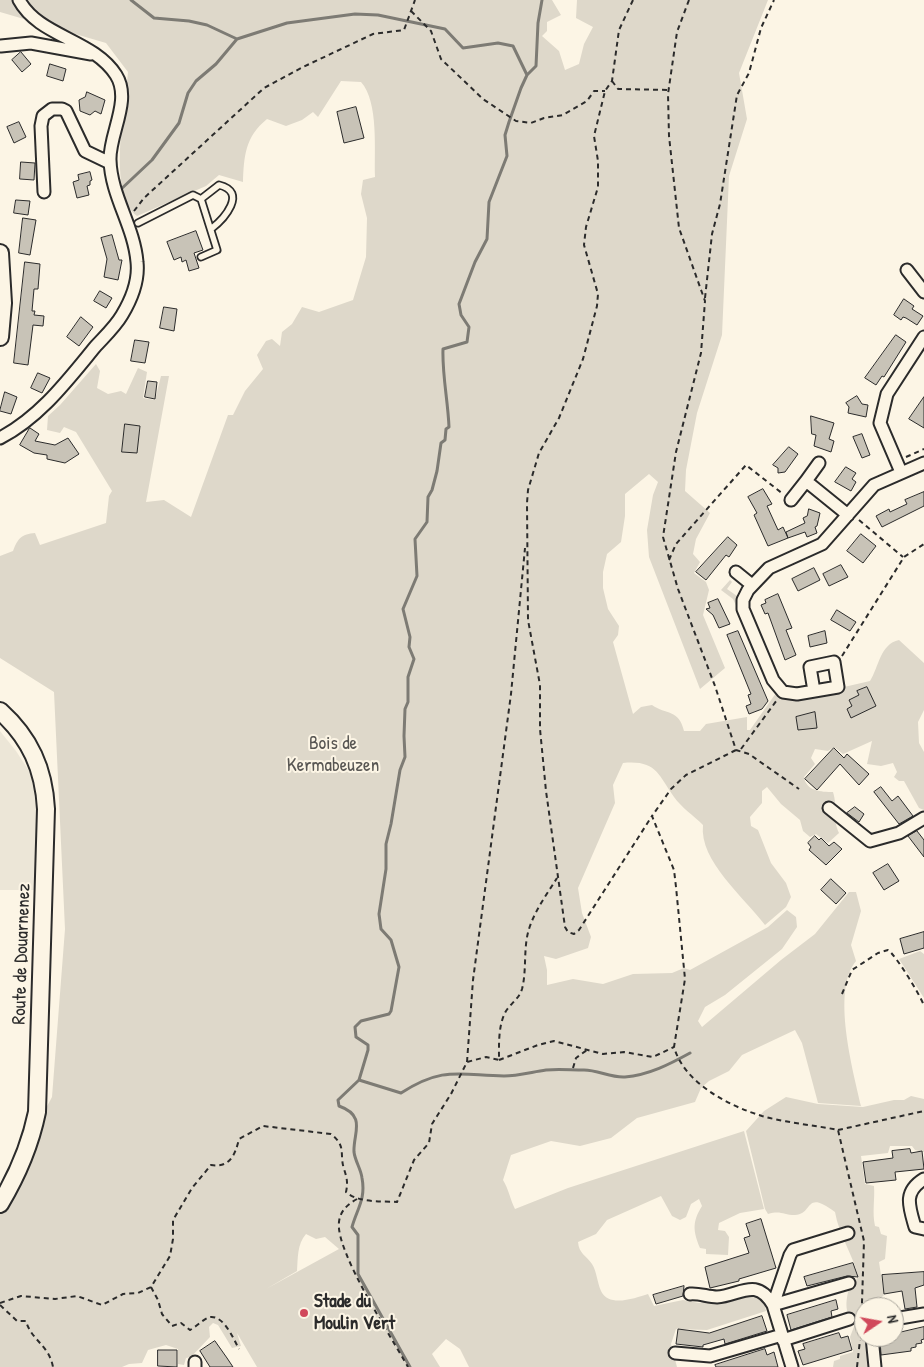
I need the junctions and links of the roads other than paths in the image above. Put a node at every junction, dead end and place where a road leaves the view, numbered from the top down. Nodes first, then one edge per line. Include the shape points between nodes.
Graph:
1 (19, 0) edge
2 (2, 46) dead end
3 (92, 54) junction
4 (110, 163) junction
5 (44, 192) dead end
6 (201, 200) junction
7 (131, 226) junction
8 (211, 229) junction
9 (0, 253) edge
10 (201, 257) dead end
11 (907, 270) dead end
12 (924, 292) edge
13 (0, 337) edge
14 (924, 337) edge
15 (0, 438) edge
16 (819, 463) dead end
17 (924, 463) edge
18 (901, 472) junction
19 (806, 481) junction
20 (790, 500) road end
21 (849, 514) junction
22 (736, 572) dead end
23 (752, 585) junction
24 (814, 691) junction
25 (0, 711) edge
26 (828, 808) dead end
27 (923, 821) edge
28 (924, 1179) edge
29 (0, 1204) edge
30 (924, 1229) edge
31 (848, 1233) dead end
32 (849, 1283) dead end
33 (690, 1294) dead end
34 (773, 1305) junction
35 (924, 1314) edge
36 (904, 1317) edge
37 (849, 1319) dead end
38 (782, 1338) junction
39 (873, 1347) edge
40 (675, 1353) dead end
41 (792, 1367) edge
42 (875, 1367) edge

1 - 3 street via 37,22
2 - 3 street via 31,42
3 - 4 street via 113,71 120,84 119,114
4 - 5 street via 85,151 66,112 52,109 43,116 41,126
4 - 7 street via 115,190
6 - 7 lane via 193,195
6 - 8 lane
6 - 8 lane via 219,185 226,187 232,195 232,206 223,220
7 - 15 street via 137,272 121,317 51,399 18,428
8 - 10 lane via 217,250
9 - 13 main road via 3,303
11 - 12 street
14 - 18 street via 885,398 880,427
16 - 19 street
17 - 18 street
18 - 21 street via 874,485
19 - 20 street
19 - 21 street
21 - 23 street via 822,544 769,568
22 - 23 street
23 - 24 street via 743,600 743,609 773,680 783,692 791,695
24 - 24 street via 838,687 834,662 810,667
25 - 29 main road, Route de Douarnenez via 22,734 36,758 44,783 46,809 37,1112 28,1149
26 - 27 street via 870,841 899,833
28 - 30 street via 913,1187 909,1196 915,1227
31 - 34 street via 793,1250
32 - 34 street
33 - 34 street via 716,1297 746,1288 765,1295
34 - 38 street
35 - 36 street
37 - 38 street
38 - 40 street via 710,1356
38 - 41 street
39 - 42 street

